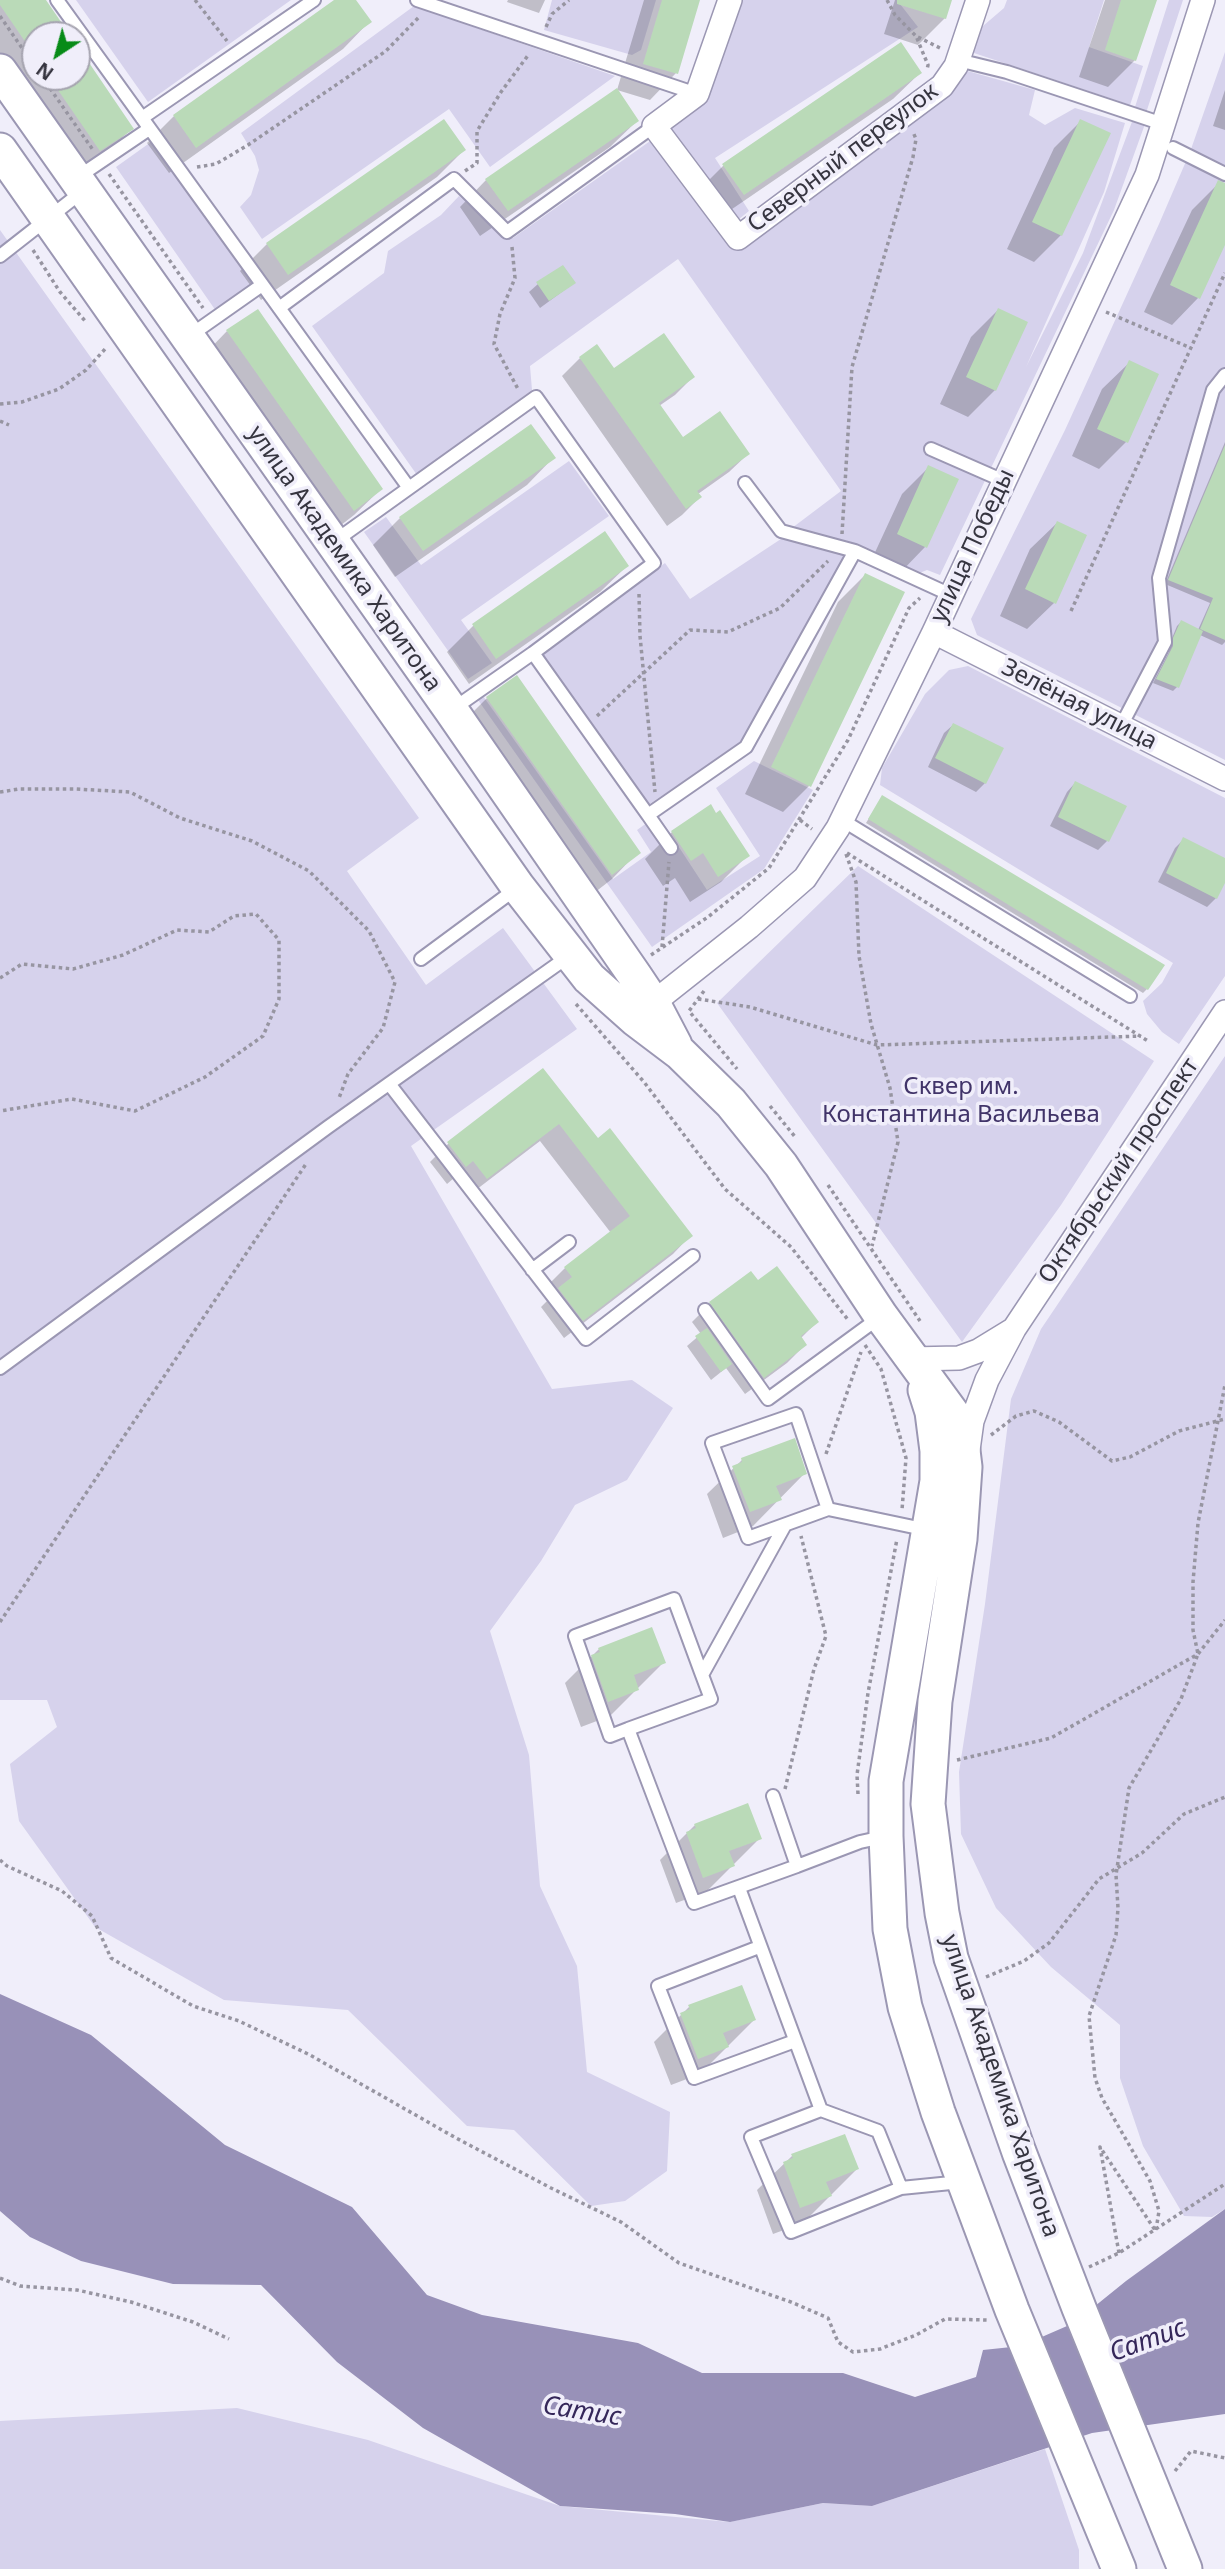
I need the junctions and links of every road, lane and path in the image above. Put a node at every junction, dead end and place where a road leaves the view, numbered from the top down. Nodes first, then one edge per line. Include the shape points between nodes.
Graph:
1 (57, 0) edge
2 (195, 0) edge
3 (314, 0) edge
4 (417, 0) edge
5 (569, 0) edge
6 (730, 0) edge
7 (887, 0) edge
8 (978, 0) edge
9 (1203, 0) edge
10 (433, 2) edge
11 (0, 16) edge
12 (916, 36) junction
13 (539, 41) junction
14 (21, 46) edge
15 (237, 53) junction
16 (958, 60) junction
17 (0, 71) edge
18 (697, 94) junction
19 (923, 100) junction
20 (905, 114) junction
21 (145, 123) junction
22 (1163, 124) junction
23 (654, 126) junction
24 (1173, 148) dead end
25 (0, 150) edge
26 (179, 169) junction
27 (1225, 174) edge
28 (454, 179) junction
29 (79, 185) junction
30 (36, 228) junction
31 (507, 232) junction
32 (0, 256) edge
33 (1225, 273) edge
34 (262, 285) junction
35 (279, 308) junction
36 (1105, 312) dead end
37 (92, 328) dead end
38 (187, 338) junction
39 (108, 346) dead end
40 (1191, 348) junction
41 (1225, 375) edge
42 (527, 403) junction
43 (0, 404) edge
44 (0, 421) edge
45 (9, 425) dead end
46 (931, 449) dead end
47 (1004, 481) junction
48 (745, 483) dead end
49 (409, 488) junction
50 (332, 543) junction
51 (841, 548) junction
52 (855, 551) junction
53 (639, 575) junction
54 (942, 591) junction
55 (1071, 611) dead end
56 (933, 632) junction
57 (533, 653) junction
58 (644, 673) junction
59 (451, 710) junction
60 (1121, 726) junction
61 (586, 727) junction
62 (1225, 779) edge
63 (0, 792) edge
64 (652, 812) junction
65 (842, 820) junction
66 (671, 848) joint
67 (518, 887) junction
68 (662, 947) junction
69 (650, 955) dead end
70 (421, 959) dead end
71 (561, 962) junction
72 (0, 978) edge
73 (1130, 996) dead end
74 (698, 999) dead end
75 (644, 1011) junction
76 (1225, 1012) edge
77 (1141, 1036) junction
78 (1148, 1041) dead end
79 (877, 1045) junction
80 (390, 1085) junction
81 (0, 1111) edge
82 (328, 1127) junction
83 (569, 1242) dead end
84 (872, 1247) dead end
85 (693, 1256) dead end
86 (532, 1270) junction
87 (705, 1310) dead end
88 (869, 1325) junction
89 (1014, 1329) junction
90 (914, 1364) junction
91 (0, 1368) edge
92 (1225, 1385) edge
93 (951, 1413) junction
94 (1225, 1419) edge
95 (986, 1438) dead end
96 (951, 1459) junction
97 (817, 1478) junction
98 (828, 1509) junction
99 (791, 1522) junction
100 (915, 1527) junction
101 (1225, 1620) edge
102 (0, 1622) edge
103 (1198, 1654) junction
104 (702, 1675) junction
105 (628, 1729) junction
106 (946, 1762) dead end
107 (774, 1796) dead end
108 (1225, 1797) edge
109 (858, 1802) dead end
110 (779, 1811) junction
111 (886, 1836) junction
112 (0, 1860) edge
113 (797, 1866) junction
114 (1116, 1868) junction
115 (739, 1888) junction
116 (759, 1947) junction
117 (978, 1980) dead end
118 (795, 2041) junction
119 (821, 2110) junction
120 (965, 2182) junction
121 (1225, 2184) edge
122 (901, 2188) junction
123 (1156, 2230) junction
124 (1119, 2253) junction
125 (1080, 2271) dead end
126 (0, 2278) edge
127 (1011, 2326) junction
128 (229, 2339) dead end
129 (1225, 2458) edge
130 (1159, 2470) junction
131 (1119, 2569) edge
132 (1185, 2569) edge

1 - 21 lane
2 - 15 path
3 - 15 lane
4 - 10 lane
5 - 13 path via 552,14
6 - 18 street
7 - 12 path
8 - 16 street, Северный переулок
9 - 22 street, улица Победы
10 - 13 lane
10 - 26 path via 386,51 248,145 216,164
11 - 14 path
12 - 16 path
12 - 19 path via 928,65
13 - 18 lane
13 - 28 path via 477,131 477,163
15 - 21 lane
16 - 19 street, Северный переулок via 942,86
16 - 22 lane via 1018,75
17 - 29 main road, улица Академика Харитона
18 - 23 street
19 - 20 street, Северный переулок
20 - 23 street, Северный переулок via 738,238
20 - 51 path via 916,139 913,157 852,368
21 - 26 lane
21 - 29 lane
22 - 47 street, улица Победы via 1147,175
23 - 31 lane
24 - 27 lane
25 - 30 main road, улица Академика Харитона
26 - 34 lane
28 - 31 lane
28 - 35 lane
29 - 30 lane
29 - 38 main road, улица Академика Харитона
30 - 32 lane
30 - 37 path via 60,292
30 - 67 main road, улица Академика Харитона
31 - 42 path via 515,278 494,344
33 - 40 path
34 - 35 lane
34 - 38 lane
35 - 49 lane
36 - 40 path
38 - 50 main road, улица Академика Харитона
39 - 43 path via 86,370 59,389
40 - 55 path
41 - 60 lane via 1213,390 1159,578 1165,642
42 - 49 lane
42 - 53 lane via 536,397 654,564
44 - 45 path
46 - 47 lane
47 - 54 street, улица Победы
48 - 51 lane via 781,531
49 - 50 lane
50 - 59 main road, улица Академика Харитона
51 - 52 lane
51 - 58 path via 780,608 728,632 690,630
52 - 54 lane
52 - 64 lane via 747,747
53 - 57 lane
53 - 58 path
54 - 56 street, улица Победы
54 - 68 path via 909,608 848,740 769,868
56 - 60 street, Зелёная улица
56 - 65 street, улица Победы
57 - 59 lane
57 - 61 lane
58 - 61 path
58 - 64 path
59 - 75 main road, улица Академика Харитона
60 - 62 street, Зелёная улица
61 - 64 lane
63 - 82 path via 130,792 180,818 252,841 309,871 369,931 395,982 383,1028 348,1074
64 - 66 lane
65 - 73 lane
65 - 75 street, улица Победы via 805,878
66 - 68 path
67 - 70 lane
67 - 71 main road, улица Академика Харитона
68 - 69 path
71 - 75 main road, улица Академика Харитона
71 - 80 lane
71 - 88 path via 573,1001 644,1082 725,1189
72 - 81 path via 22,964 73,969 123,955 177,930 209,932 234,916 256,914 279,940 279,999 263,1036 205,1077 135,1111 72,1099
74 - 79 path via 750,1007
75 - 88 main road, улица Академика Харитона via 731,1102 781,1165
76 - 89 street, Октябрьский проспект
77 - 78 path
77 - 79 path
77 - 79 path via 845,852 856,882 859,956
79 - 84 path via 890,1088 898,1142
80 - 82 lane
80 - 86 lane
82 - 91 lane
82 - 102 path
83 - 86 lane
85 - 86 lane via 586,1339
87 - 88 lane via 768,1399
88 - 90 main road, улица Академика Харитона
89 - 90 street, Октябрьский проспект via 959,1358
89 - 93 street, Октябрьский проспект via 994,1348
89 - 96 street, Октябрьский проспект
90 - 93 main road, улица Академика Харитона
90 - 96 main road, улица Академика Харитона
92 - 103 path via 1198,1523 1193,1630
93 - 96 main road, улица Академика Харитона via 961,1434
94 - 95 path via 1179,1431 1130,1457 1112,1461 1059,1422 1034,1411 1016,1416
96 - 100 main road, улица Академика Харитона
96 - 130 main road, улица Академика Харитона via 960,1539 935,1701 928,1804 951,1958 1079,2308
97 - 98 lane
97 - 99 lane via 796,1414 712,1443 748,1538
97 - 100 path via 864,1343 881,1369 906,1458
98 - 99 lane
98 - 100 lane
99 - 104 lane
99 - 110 path via 826,1636
100 - 109 path via 868,1692
100 - 111 main road, улица Академика Харитона via 886,1781
101 - 103 path
103 - 106 path via 1051,1738
103 - 114 path via 1181,1699 1129,1788
104 - 105 lane via 711,1699
104 - 105 lane via 674,1599 575,1636 610,1736
105 - 115 lane via 694,1903
107 - 110 lane
108 - 114 path via 1184,1814 1142,1853
110 - 113 lane
111 - 113 lane
111 - 120 main road, улица Академика Харитона via 890,1929 905,2007
112 - 127 path via 62,1891 92,1916 111,1958 193,2006 239,2021 310,2056 456,2138 621,2222 679,2263 828,2318 838,2342 853,2352 880,2349 945,2319
113 - 115 lane
114 - 117 path via 1099,1879 1049,1943 1024,1961
114 - 123 path via 1116,1935 1090,2016 1092,2052 1102,2098 1150,2181 1157,2201
115 - 116 lane
116 - 118 lane
116 - 118 lane via 658,1986 694,2078
118 - 119 lane
119 - 122 lane via 878,2131
119 - 122 lane via 751,2137 791,2232
120 - 122 lane
120 - 127 main road, улица Академика Харитона
121 - 123 path
123 - 124 path
123 - 124 path via 1100,2147
124 - 125 path
126 - 128 path via 20,2286 77,2290 131,2302
127 - 131 main road, улица Академика Харитона
129 - 130 path via 1191,2451
130 - 132 main road, улица Академика Харитона

